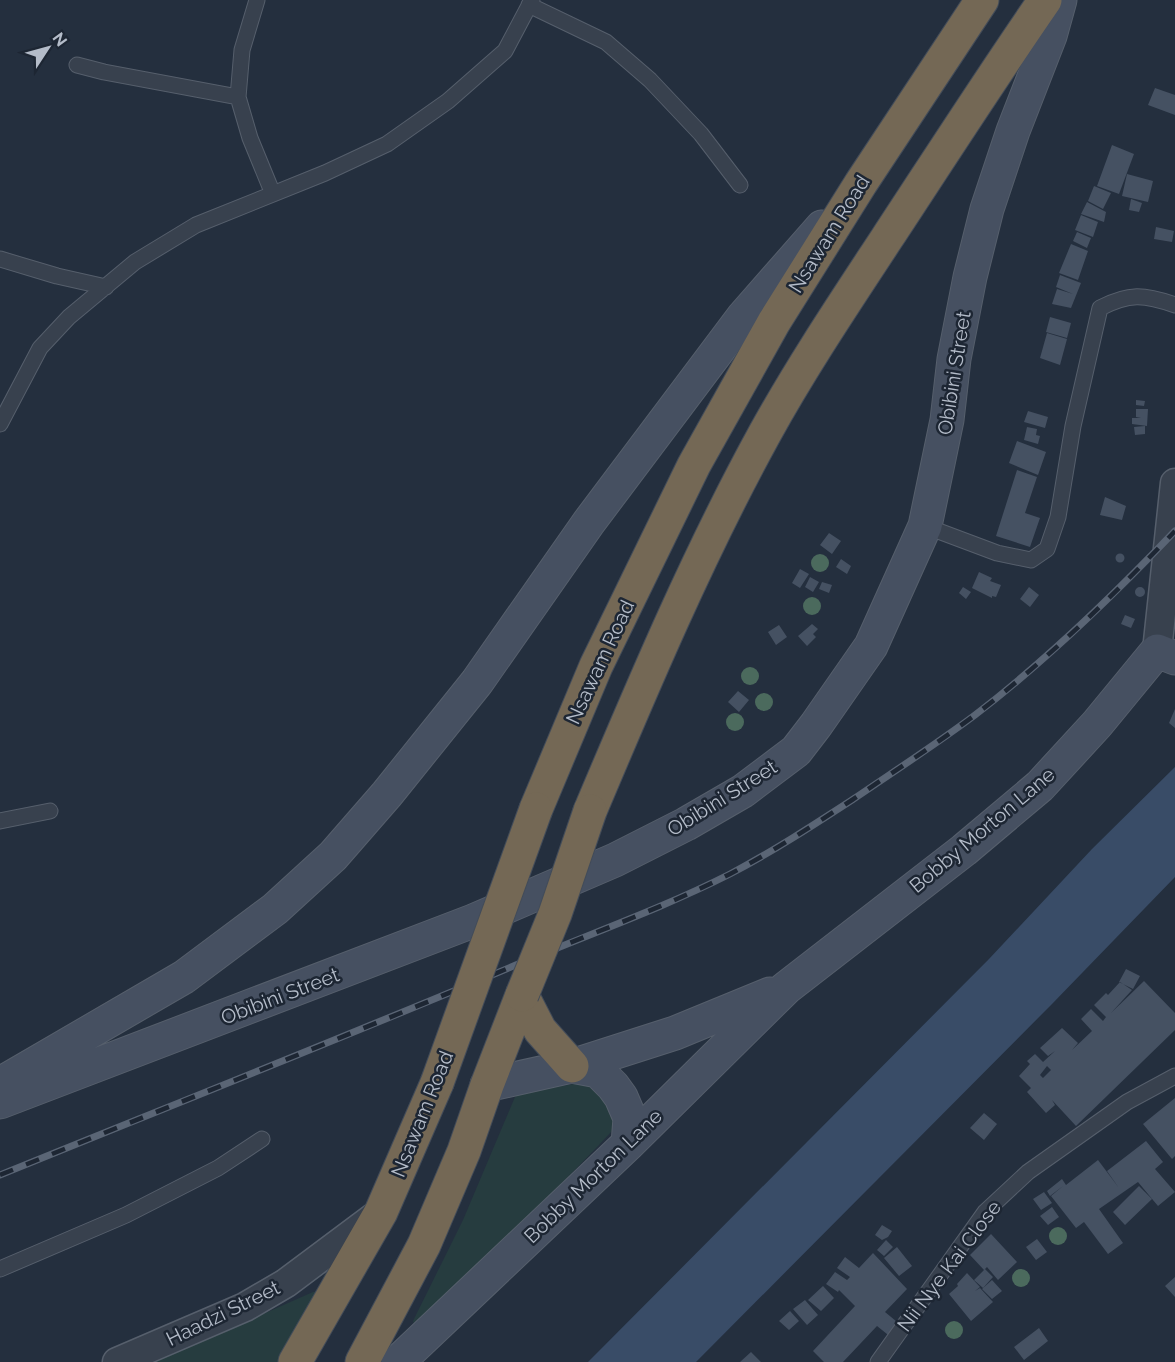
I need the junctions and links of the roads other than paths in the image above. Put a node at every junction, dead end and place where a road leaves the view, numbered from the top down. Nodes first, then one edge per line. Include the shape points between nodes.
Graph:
1 (257, 0) edge
2 (982, 0) edge
3 (1045, 0) edge
4 (1059, 0) edge
5 (531, 3) edge
6 (77, 65) dead end
7 (238, 97) junction
8 (861, 183) junction
9 (740, 185) dead end
10 (273, 194) junction
11 (0, 259) edge
12 (106, 287) junction
13 (1175, 305) edge
14 (0, 424) edge
15 (1175, 483) edge
16 (925, 526) junction
17 (1168, 619) edge
18 (1166, 654) edge
19 (50, 811) dead end
20 (0, 822) edge
21 (786, 988) junction
22 (522, 995) junction
23 (572, 1066) junction
24 (490, 1076) junction
25 (1175, 1076) edge
26 (0, 1084) edge
27 (436, 1088) junction
28 (0, 1102) edge
29 (262, 1139) dead end
30 (628, 1144) junction
31 (381, 1212) junction
32 (0, 1269) edge
33 (117, 1362) edge
34 (295, 1362) edge
35 (362, 1362) edge
36 (398, 1362) edge
37 (878, 1362) edge

1 - 7 lane via 242,50
2 - 8 highway, Nsawam Road
3 - 22 highway, bridge via 815,348 765,432 661,645 590,812
4 - 16 street, Obibini Street via 1050,36 1012,131 987,209 963,312 947,420
5 - 9 lane via 606,42 641,72 701,134
5 - 10 lane via 505,51 448,101 387,144
6 - 7 lane
7 - 10 lane
8 - 26 street via 743,317 589,522 477,682 333,856 275,909 184,977
8 - 27 highway, Nsawam Road, bridge via 774,322 694,465 596,666 536,809
10 - 12 lane via 196,225 135,261
11 - 12 lane
12 - 14 lane via 69,317 40,348
13 - 16 lane via 1149,296 1118,299 1100,308 1073,426 1058,517 1047,549 1031,560 997,553
15 - 17 street
16 - 28 street, Obibini Street via 871,646 796,751 743,790 615,860 473,921
17 - 18 street
18 - 21 street, Bobby Morton Lane via 1040,786
19 - 20 lane
21 - 23 street, Bobby Morton Lane via 675,1033
21 - 30 street, Bobby Morton Lane
22 - 23 highway via 540,1030
22 - 24 highway
23 - 24 street, Bobby Morton Lane
23 - 30 street via 598,1071 621,1096 630,1118
24 - 27 highway
24 - 35 highway via 464,1151 424,1245
25 - 37 lane, Nii Nye Kai Close via 1127,1102 1028,1172 985,1212
27 - 31 highway, Nsawam Road
29 - 32 lane via 218,1168 126,1215
30 - 36 street, Bobby Morton Lane
31 - 33 street, Haadzi Street via 286,1283 255,1301
31 - 34 highway, Nsawam Road

